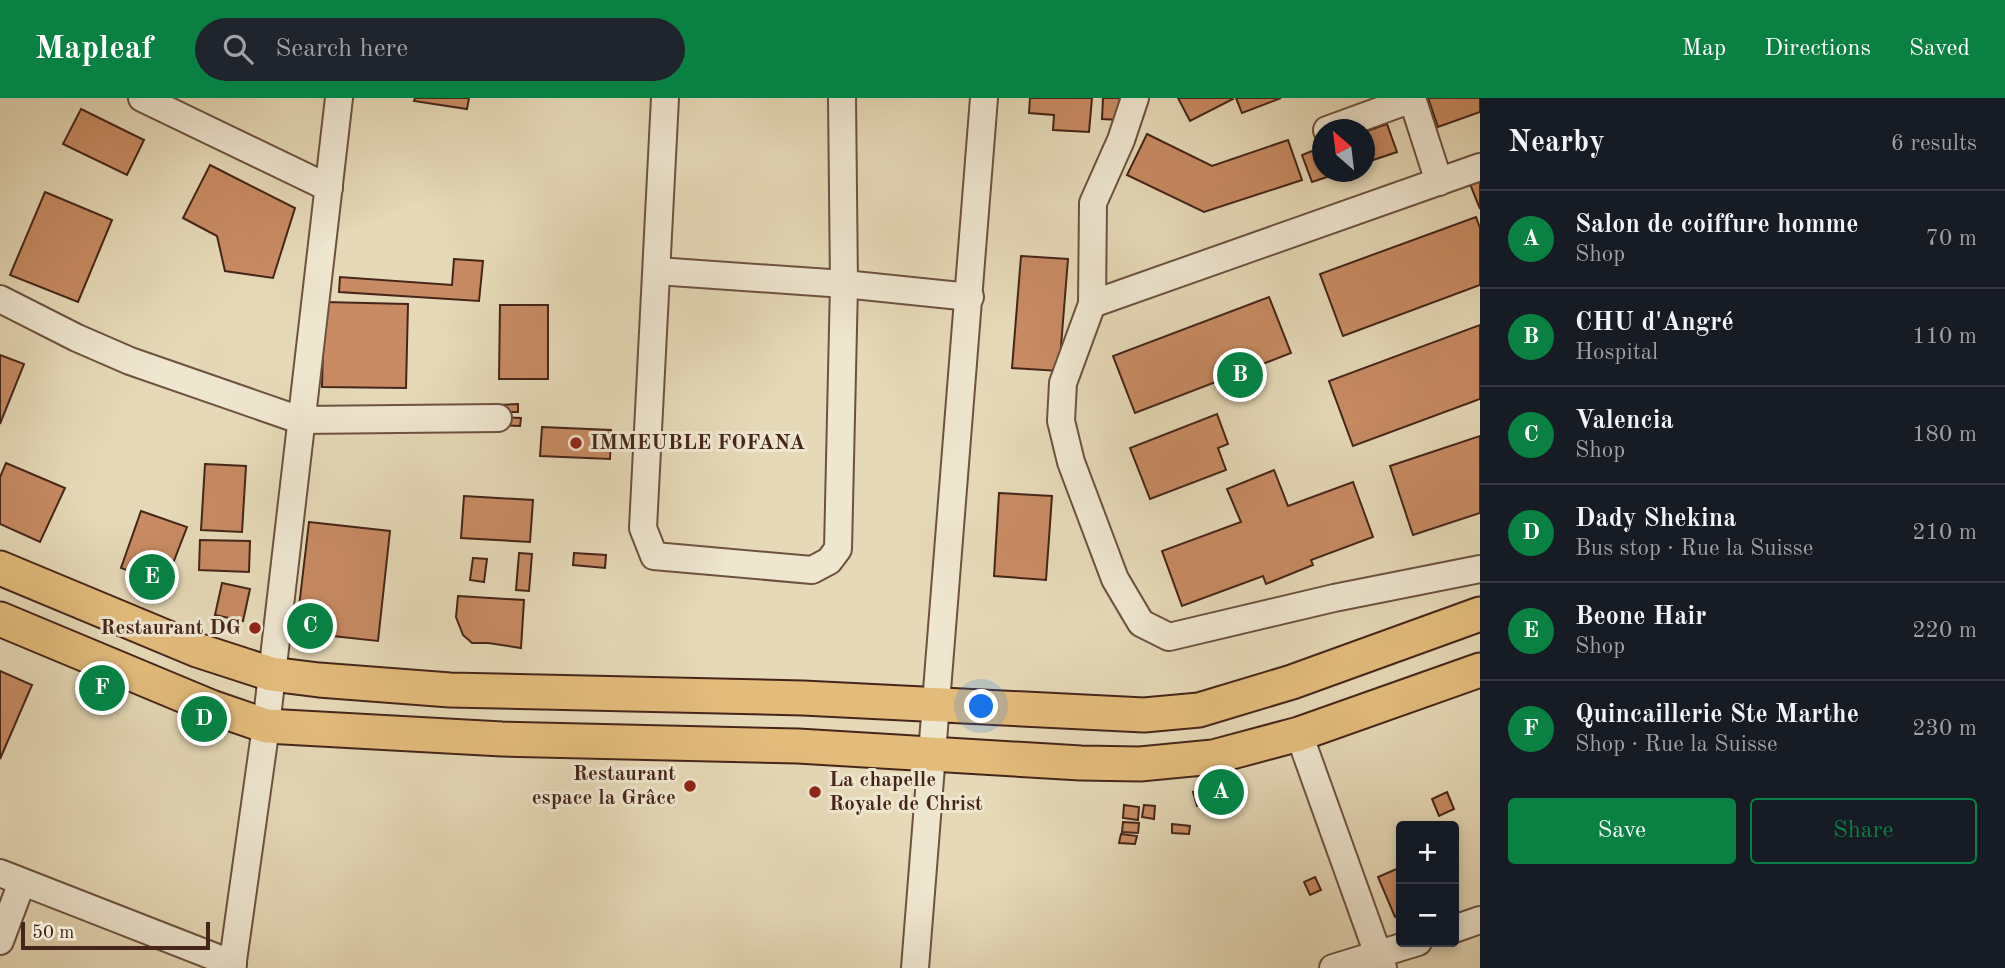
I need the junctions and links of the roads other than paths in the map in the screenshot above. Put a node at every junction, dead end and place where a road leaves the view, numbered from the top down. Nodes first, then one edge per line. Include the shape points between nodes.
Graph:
1 (142, 98) edge
2 (339, 98) edge
3 (665, 98) edge
4 (842, 98) edge
5 (984, 98) edge
6 (1135, 98) edge
7 (1412, 98) edge
8 (1355, 119) edge
9 (1480, 167) edge
10 (1439, 182) junction
11 (329, 188) junction
12 (657, 271) junction
13 (844, 284) junction
14 (970, 297) junction
15 (0, 299) edge
16 (1092, 304) junction
17 (498, 418) dead end
18 (300, 420) junction
19 (0, 568) edge
20 (1480, 569) edge
21 (1480, 614) edge
22 (0, 619) edge
23 (1363, 657) junction
24 (1480, 670) edge
25 (271, 674) junction
26 (934, 705) junction
27 (1381, 706) junction
28 (266, 726) junction
29 (1299, 734) junction
30 (930, 753) junction
31 (11, 877) edge
32 (1480, 920) edge
33 (1459, 927) edge
34 (0, 941) edge
35 (1409, 947) edge
36 (1382, 962) edge
37 (233, 966) edge
38 (915, 968) edge
39 (1333, 968) edge

1 - 11 street
2 - 11 street
3 - 12 street
4 - 13 street
5 - 14 street
6 - 16 street via 1094,203
7 - 8 street
7 - 10 street
9 - 10 street
10 - 16 street
11 - 18 street
12 - 13 street
12 - 13 street via 643,528 654,556 812,570 829,561 838,549
13 - 14 street
14 - 26 street
15 - 18 street via 130,362
16 - 20 street via 1063,383 1061,421 1071,462 1115,579 1141,623 1169,637
17 - 18 street
18 - 25 street
19 - 25 main road via 197,650
21 - 23 main road
22 - 28 main road
23 - 26 main road via 1199,710 1144,715
23 - 27 main road
24 - 27 main road
25 - 26 main road via 450,690
25 - 28 street
26 - 30 street
27 - 29 main road
28 - 30 main road
28 - 37 street
29 - 30 main road via 1213,757 1140,764
29 - 36 street
30 - 38 street
31 - 34 street
31 - 37 street
32 - 33 street
35 - 36 street
36 - 39 street

